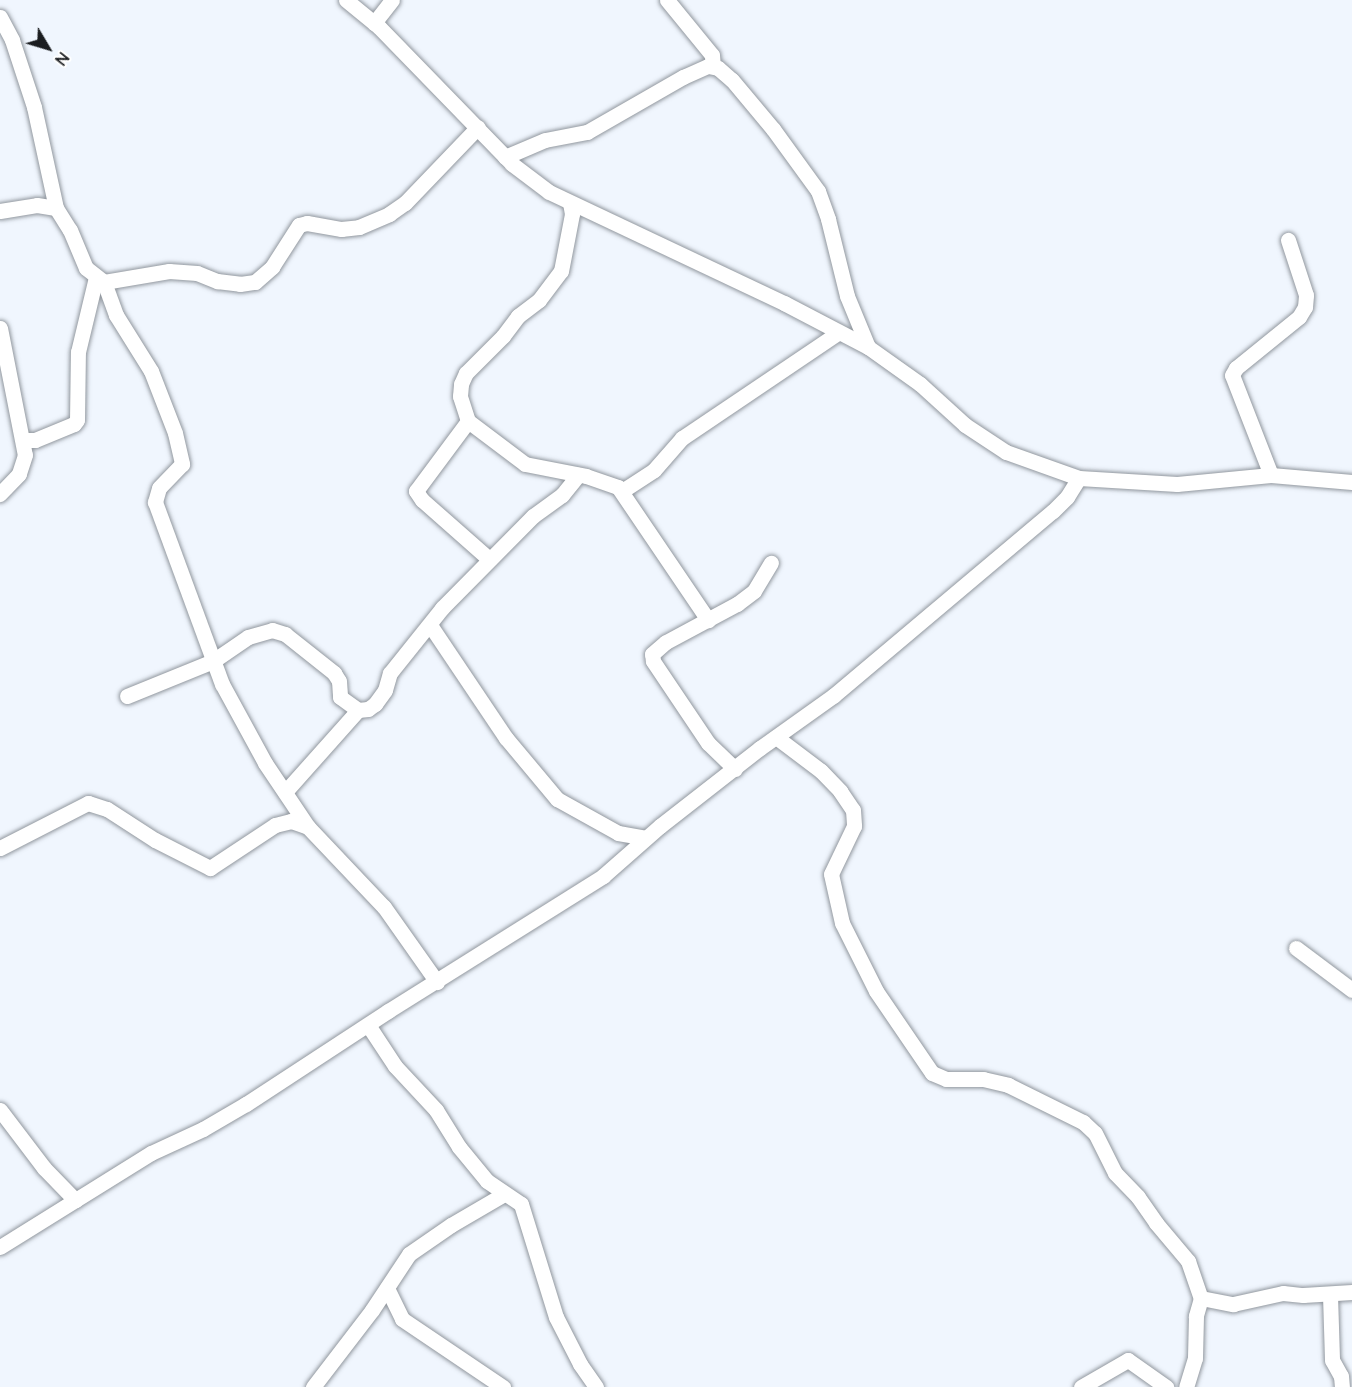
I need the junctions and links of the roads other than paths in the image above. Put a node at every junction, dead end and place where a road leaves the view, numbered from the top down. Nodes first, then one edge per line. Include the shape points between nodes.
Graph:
1 (346, 0) edge
2 (392, 0) edge
3 (667, 0) edge
4 (0, 17) edge
5 (374, 23) junction
6 (713, 66) junction
7 (478, 128) junction
8 (505, 157) junction
9 (570, 203) junction
10 (56, 208) junction
11 (0, 211) edge
12 (1288, 240) dead end
13 (100, 280) junction
14 (0, 328) edge
15 (839, 332) junction
16 (868, 347) junction
17 (468, 421) junction
18 (24, 440) junction
19 (578, 475) junction
20 (1271, 475) junction
21 (1079, 478) junction
22 (1352, 482) edge
23 (622, 491) junction
24 (0, 494) edge
25 (489, 559) junction
26 (771, 563) dead end
27 (708, 620) junction
28 (429, 625) junction
29 (213, 661) junction
30 (127, 696) dead end
31 (358, 710) junction
32 (776, 737) junction
33 (735, 769) junction
34 (285, 792) junction
35 (308, 827) junction
36 (645, 838) junction
37 (0, 848) edge
38 (1296, 948) dead end
39 (437, 982) junction
40 (1352, 990) edge
41 (368, 1025) junction
42 (0, 1110) edge
43 (504, 1194) junction
44 (75, 1200) junction
45 (0, 1246) edge
46 (387, 1288) junction
47 (1352, 1292) edge
48 (1330, 1295) junction
49 (1201, 1298) junction
50 (313, 1387) edge
51 (503, 1387) edge
52 (596, 1387) edge
53 (1081, 1387) edge
54 (1166, 1387) edge
55 (1186, 1387) edge
56 (1342, 1387) edge

1 - 5 street
2 - 5 street
3 - 6 street via 712,55
4 - 10 street via 12,40 34,107
5 - 7 street
6 - 8 street via 683,77 587,132 545,140
6 - 16 street via 749,99 818,191 847,296
7 - 8 street
7 - 13 street via 405,203 389,214 359,227 341,229 307,222 299,225 272,267 255,282 240,284 197,273 169,271
8 - 9 street via 529,178
9 - 15 street
9 - 17 street via 572,214 561,271 463,378 460,396
10 - 11 street via 37,206
10 - 13 street via 86,268
12 - 20 street via 1306,295 1305,307 1299,317 1232,375
13 - 18 street via 78,352 76,420 36,440
13 - 29 street via 116,315 151,371 175,433 182,464 159,488 155,502
14 - 18 street
15 - 16 street
15 - 23 street via 682,438 654,470
16 - 21 street via 903,370 992,444 1026,461
17 - 19 street via 525,464
17 - 25 street via 416,493
18 - 24 street via 22,467
19 - 23 street
19 - 25 street via 562,495 533,516
20 - 21 street via 1177,484
20 - 22 street
21 - 32 street via 1053,511 833,696
23 - 27 street
25 - 28 street
26 - 27 street via 754,591
27 - 33 street via 666,642 654,651 652,658 708,743
28 - 31 street via 390,673 375,704
28 - 36 street via 506,738 557,799 618,833
29 - 30 street
29 - 31 street via 258,632 278,632 334,674 339,681 340,697
29 - 34 street via 235,712
31 - 34 street
32 - 33 street
32 - 49 street via 821,771 853,810 854,826 831,874 842,923 876,991 932,1073 1008,1084 1083,1122 1095,1133 1115,1173 1188,1262
33 - 36 street
34 - 35 street
35 - 37 street via 291,821 275,825 210,868 155,840 107,809 88,803
35 - 39 street via 384,907
36 - 39 street via 603,876
38 - 40 street
39 - 41 street
41 - 43 street via 395,1066 436,1110 459,1147 487,1181
41 - 44 street via 203,1130 151,1153
42 - 44 street via 44,1168
43 - 46 street via 415,1249
43 - 52 street via 524,1210 556,1317
44 - 45 street
46 - 50 street
46 - 51 street via 402,1319
47 - 48 street
48 - 49 street via 1283,1293 1233,1304
48 - 56 street via 1332,1360
49 - 55 street via 1196,1317 1195,1358
53 - 54 street via 1128,1360

